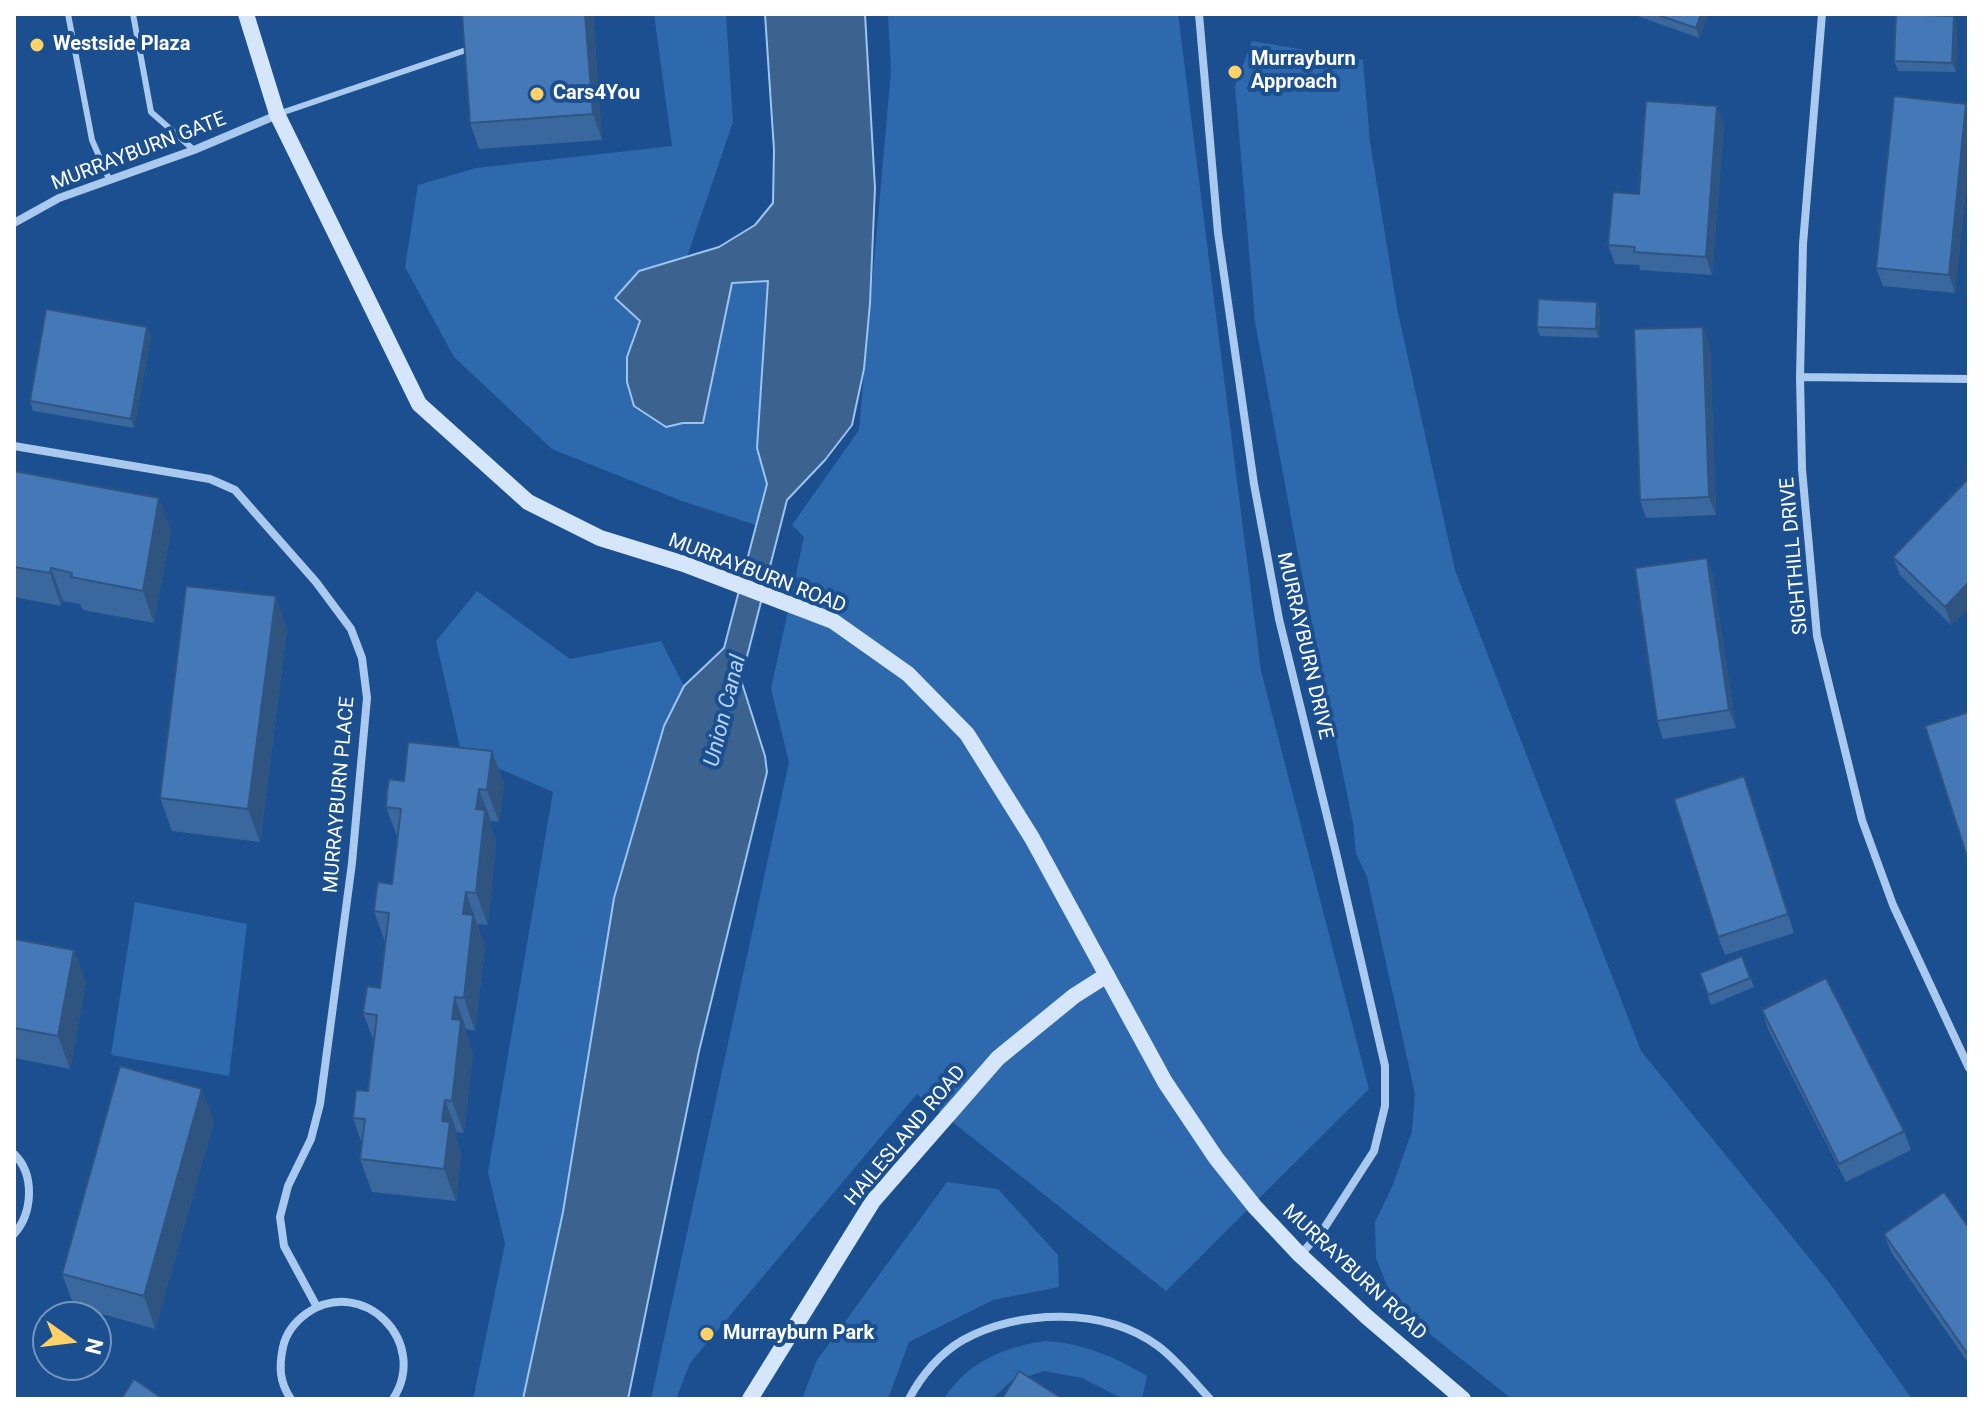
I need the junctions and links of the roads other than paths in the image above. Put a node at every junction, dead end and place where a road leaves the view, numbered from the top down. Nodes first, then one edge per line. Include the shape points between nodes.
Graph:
1 (68, 14) edge
2 (133, 14) edge
3 (246, 14) edge
4 (1199, 14) edge
5 (1822, 14) edge
6 (472, 48) edge
7 (277, 114) junction
8 (194, 150) junction
9 (109, 179) junction
10 (14, 223) edge
11 (1800, 377) junction
12 (1969, 379) edge
13 (14, 446) edge
14 (1107, 975) junction
15 (1969, 1068) edge
16 (14, 1154) edge
17 (14, 1234) edge
18 (1300, 1255) junction
19 (317, 1307) junction
20 (291, 1399) edge
21 (393, 1399) edge
22 (750, 1399) edge
23 (909, 1399) edge
24 (1210, 1399) edge
25 (1463, 1399) edge

1 - 9 lane via 92,140
2 - 8 lane via 151,112
3 - 7 street, MURRAYBURN ROAD
4 - 18 street, MURRAYBURN DRIVE via 1218,233 1257,499 1279,619 1385,1066 1385,1106 1374,1151 1323,1230
5 - 11 street, SIGHTHILL DRIVE via 1803,244
6 - 7 lane
7 - 8 street, MURRAYBURN GATE
7 - 14 street, MURRAYBURN ROAD via 419,404 528,502 600,538 833,621 908,674 967,734
8 - 9 street, MURRAYBURN GATE
9 - 10 street, MURRAYBURN GATE
11 - 12 street
11 - 15 street, SIGHTHILL DRIVE via 1802,469 1817,636 1840,735 1862,820 1893,905
13 - 19 street, MURRAYBURN PLACE via 210,479 235,490 316,582 351,629 362,658 367,698 352,863 320,1104 280,1217 284,1246
14 - 18 street, MURRAYBURN ROAD via 1165,1082 1216,1158
14 - 22 street, HAILESLAND ROAD via 998,1058 873,1201
16 - 17 street via 28,1180 29,1204
18 - 25 street, MURRAYBURN ROAD
19 - 20 street via 297,1320 284,1341 279,1365
19 - 21 street via 341,1302 365,1306 386,1319 405,1363
23 - 24 street via 934,1363 961,1341 992,1327 1037,1318 1083,1318 1123,1327 1158,1346

